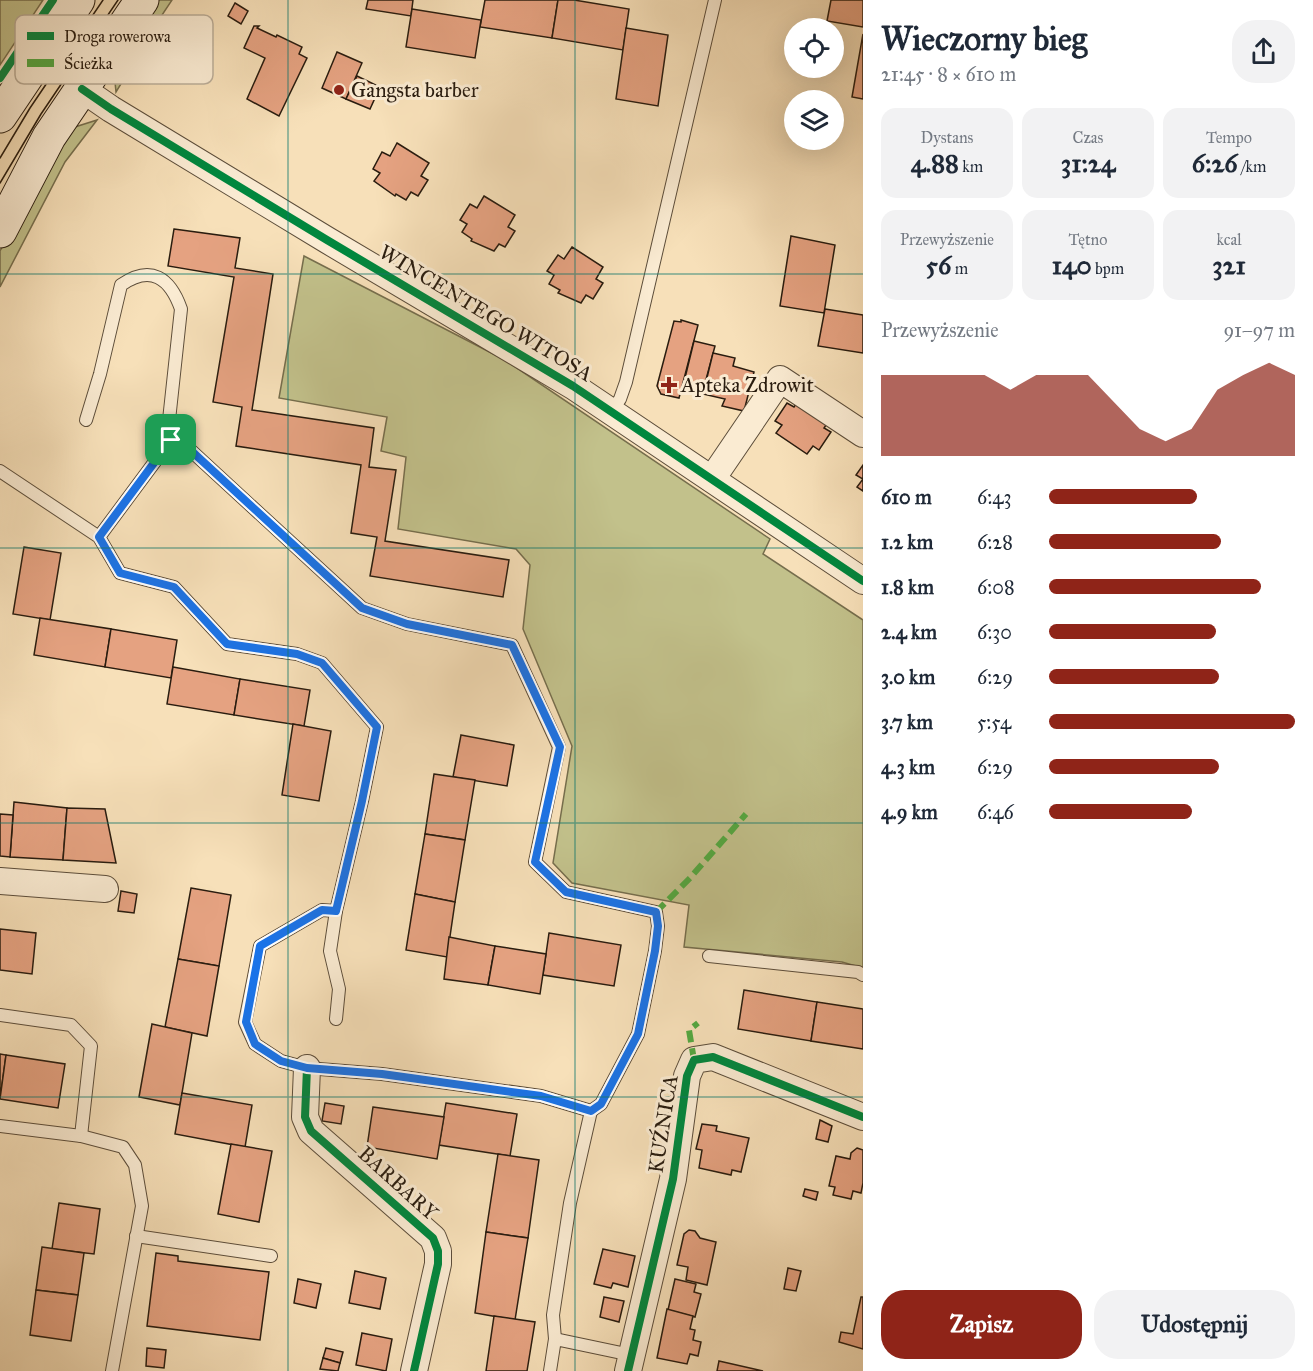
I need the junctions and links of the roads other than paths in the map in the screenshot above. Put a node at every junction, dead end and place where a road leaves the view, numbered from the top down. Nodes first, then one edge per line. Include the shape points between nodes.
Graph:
1 (78, 0) edge
2 (142, 0) edge
3 (715, 0) edge
4 (68, 15) edge
5 (132, 15) edge
6 (22, 84) edge
7 (85, 84) edge
8 (82, 89) junction
9 (0, 116) edge
10 (0, 231) edge
11 (612, 411) junction
12 (86, 420) dead end
13 (863, 434) edge
14 (171, 440) junction
15 (0, 471) edge
16 (712, 479) junction
17 (99, 537) junction
18 (863, 581) edge
19 (0, 881) edge
20 (105, 889) dead end
21 (336, 911) junction
22 (709, 956) dead end
23 (863, 975) edge
24 (0, 1015) edge
25 (336, 1019) dead end
26 (307, 1068) junction
27 (591, 1111) junction
28 (863, 1117) edge
29 (0, 1126) edge
30 (81, 1136) junction
31 (136, 1236) junction
32 (271, 1256) dead end
33 (555, 1339) junction
34 (630, 1363) edge
35 (112, 1371) edge
36 (414, 1371) edge
37 (550, 1371) edge

1 - 4 street
2 - 5 street
3 - 11 lane via 626,382
6 - 9 street
7 - 8 street
8 - 10 street via 49,137
8 - 11 street, WINCENTEGO WITOSA
11 - 16 street, WINCENTEGO WITOSA
12 - 14 lane via 121,285 134,276 148,274 159,277 176,294 181,309 169,420
13 - 16 street via 780,379
14 - 17 lane
14 - 27 lane via 186,446 362,608 407,624 512,645 560,747 535,862 566,892 656,912 655,951 638,1034 601,1104
15 - 17 lane
16 - 18 street, WINCENTEGO WITOSA
17 - 21 lane via 120,573 174,587 227,644 297,654 322,663 377,727
19 - 20 street
21 - 25 lane via 330,951 339,989
21 - 26 lane via 322,910 260,946 246,1022 255,1044 281,1061
22 - 23 lane
24 - 30 lane via 71,1025 91,1046
26 - 27 lane via 541,1096
26 - 36 street, BARBARY via 305,1117 311,1131 433,1238 438,1251
27 - 33 lane via 570,1203 553,1315
28 - 34 street, KUŹNICA via 713,1057 694,1060 687,1076 673,1179
29 - 30 lane
30 - 31 lane via 123,1147 135,1165 142,1206
31 - 32 lane
31 - 35 lane
33 - 34 lane
33 - 37 lane

